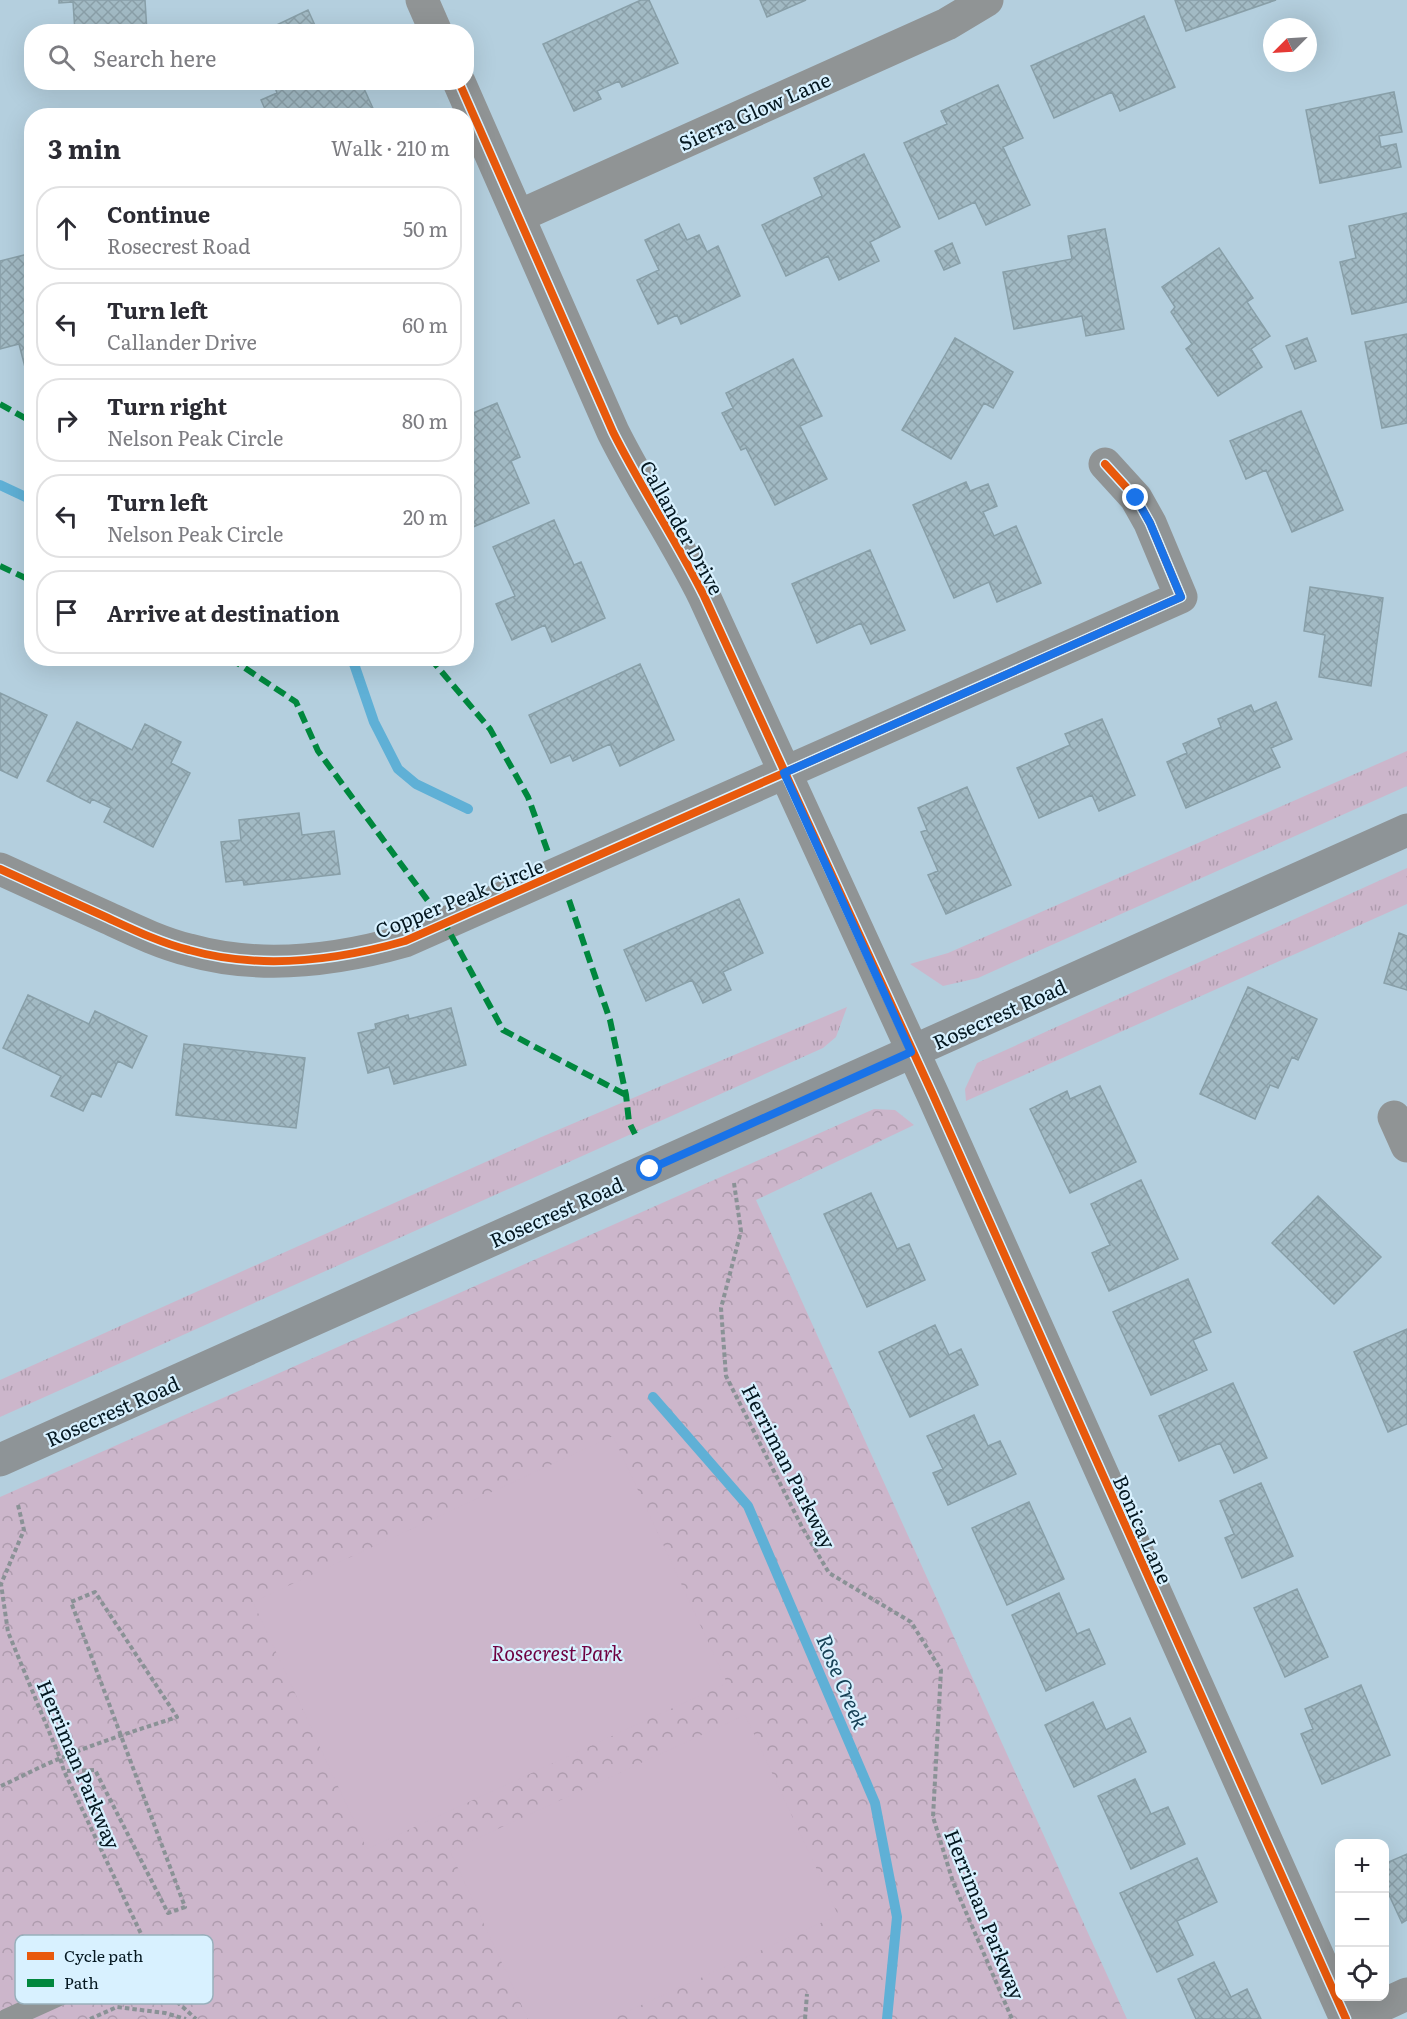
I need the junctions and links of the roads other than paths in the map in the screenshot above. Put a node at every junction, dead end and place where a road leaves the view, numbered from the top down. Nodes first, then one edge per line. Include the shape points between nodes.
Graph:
1 (422, 0) edge
2 (987, 0) edge
3 (432, 24) edge
4 (463, 90) edge
5 (471, 108) edge
6 (474, 116) edge
7 (519, 216) junction
8 (1105, 464) dead end
9 (784, 773) junction
10 (1407, 830) edge
11 (0, 869) edge
12 (911, 1052) junction
13 (0, 1460) edge
14 (1407, 1994) edge
15 (40, 2004) edge
16 (6, 2019) edge
17 (1346, 2019) edge
18 (1352, 2019) edge

1 - 3 street
2 - 7 street, Sierra Glow Lane via 947,24
4 - 5 street, Callander Drive
6 - 7 street, Callander Drive
7 - 9 street, Callander Drive via 613,432 690,568
8 - 9 street, Copper Peak Circle via 1136,498 1181,597
9 - 11 street, Copper Peak Circle via 405,941 320,960 276,962 189,951
9 - 12 street, Callander Drive
10 - 12 main road, Rosecrest Road
12 - 13 main road, Rosecrest Road
12 - 17 street, Bonica Lane
14 - 18 street
15 - 16 lane

